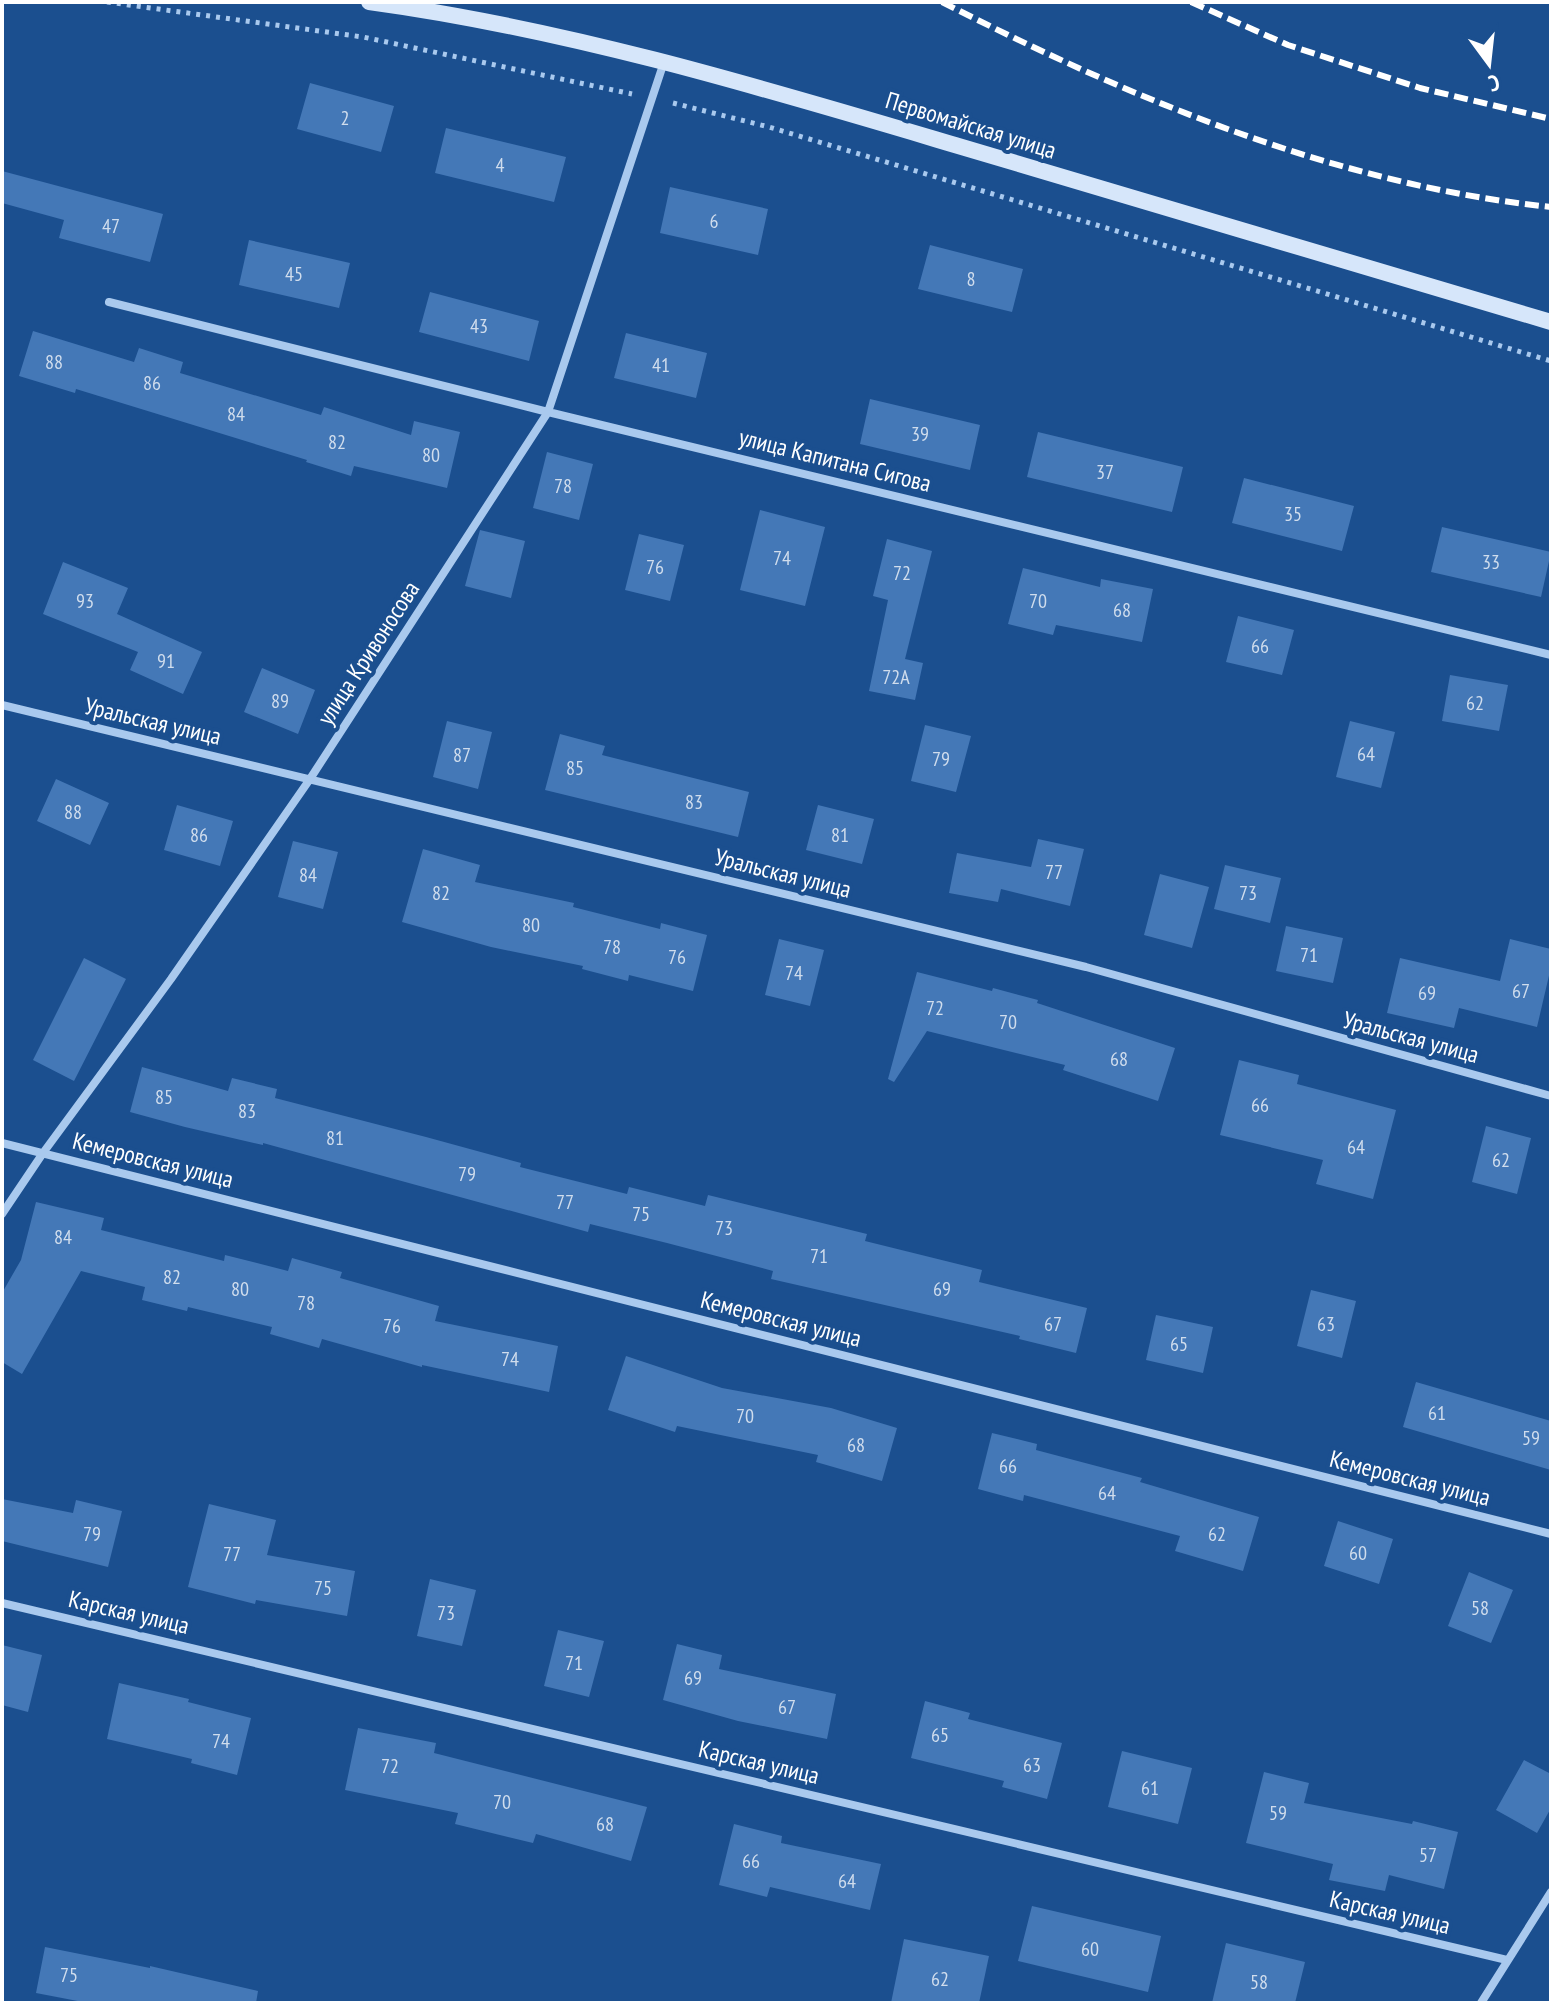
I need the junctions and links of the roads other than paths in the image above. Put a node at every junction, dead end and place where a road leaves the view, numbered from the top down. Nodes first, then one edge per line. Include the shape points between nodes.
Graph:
1 (369, 2) edge
2 (664, 61) junction
3 (109, 302) dead end
4 (1551, 322) edge
5 (548, 412) junction
6 (1551, 655) edge
7 (2, 705) edge
8 (310, 779) junction
9 (1551, 1096) edge
10 (2, 1143) edge
11 (43, 1153) junction
12 (2, 1214) edge
13 (1551, 1534) edge
14 (2, 1603) edge
15 (1551, 1892) edge
16 (1507, 1960) junction
17 (1481, 2003) edge

1 - 2 main road, Первомайская улица via 430,10
2 - 4 main road, Первомайская улица
2 - 5 street, улица Кривоносова
3 - 5 street, улица Капитана Сигова
5 - 6 street, улица Капитана Сигова
5 - 8 street, улица Кривоносова
7 - 8 street, Уральская улица
8 - 9 street, Уральская улица via 1086,967
8 - 11 street, улица Кривоносова
10 - 11 street, Кемеровская улица
11 - 12 street, улица Кривоносова
11 - 13 street, Кемеровская улица
14 - 16 street, Карская улица
15 - 16 street
16 - 17 street

